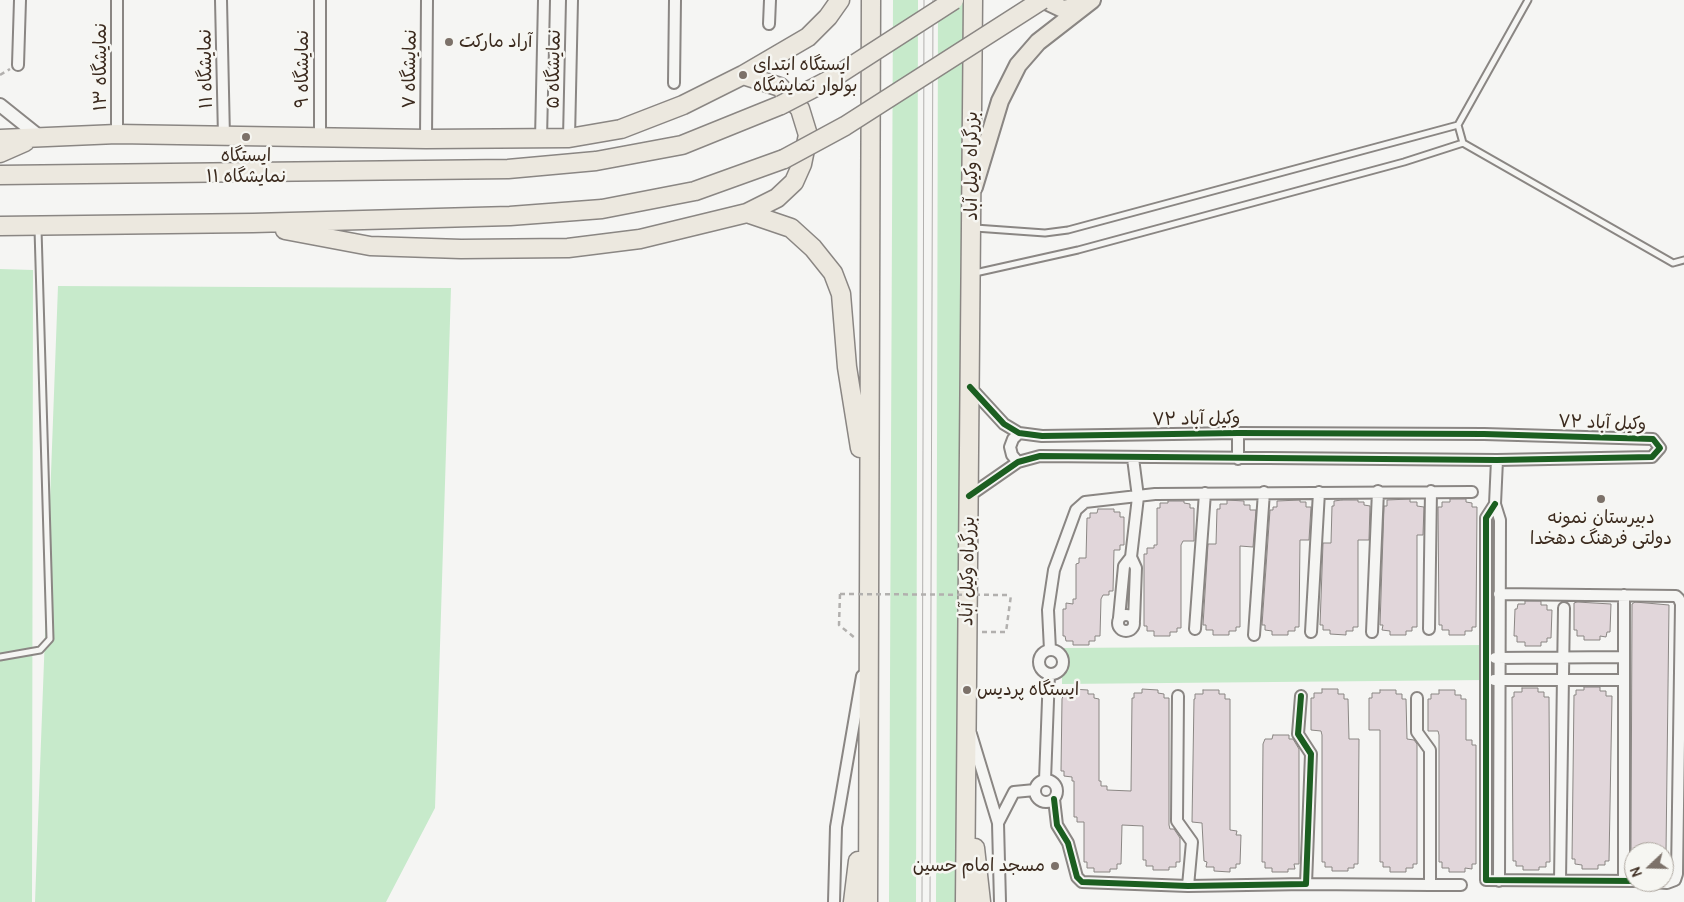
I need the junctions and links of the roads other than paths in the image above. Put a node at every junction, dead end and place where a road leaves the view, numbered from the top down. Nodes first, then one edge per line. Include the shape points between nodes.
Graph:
1 (20, 0) edge
2 (118, 0) edge
3 (221, 0) edge
4 (320, 0) edge
5 (427, 0) edge
6 (544, 0) edge
7 (572, 0) edge
8 (675, 0) edge
9 (770, 0) edge
10 (840, 0) edge
11 (871, 0) edge
12 (954, 0) edge
13 (973, 0) edge
14 (1043, 0) edge
15 (1528, 0) edge
16 (1089, 2) edge
17 (769, 24) dead end
18 (18, 65) dead end
19 (743, 75) junction
20 (674, 83) dead end
21 (0, 105) edge
22 (1458, 125) junction
23 (117, 134) junction
24 (40, 137) junction
25 (224, 137) junction
26 (320, 138) junction
27 (569, 138) junction
28 (0, 139) edge
29 (426, 139) junction
30 (541, 139) junction
31 (1463, 144) junction
32 (0, 152) edge
33 (0, 175) edge
34 (972, 191) junction
35 (747, 213) junction
36 (253, 223) junction
37 (0, 226) edge
38 (38, 226) junction
39 (972, 227) junction
40 (1684, 260) edge
41 (972, 274) junction
42 (970, 387) junction
43 (1019, 433) junction
44 (1238, 433) junction
45 (1133, 458) junction
46 (1238, 459) junction
47 (1497, 460) junction
48 (1018, 462) junction
49 (1378, 491) junction
50 (1431, 491) junction
51 (1264, 492) junction
52 (1319, 492) junction
53 (1472, 492) dead end
54 (1205, 493) junction
55 (969, 496) junction
56 (1138, 497) junction
57 (1495, 504) junction
58 (868, 505) junction
59 (1132, 557) junction
60 (1500, 594) junction
61 (1624, 595) junction
62 (1564, 608) dead end
63 (1195, 629) dead end
64 (1429, 629) dead end
65 (1311, 632) dead end
66 (1372, 632) dead end
67 (1254, 635) dead end
68 (867, 648) junction
69 (1050, 650) junction
70 (0, 656) edge
71 (1624, 657) junction
72 (1486, 658) junction
73 (1500, 658) junction
74 (1564, 658) junction
75 (1048, 674) junction
76 (1486, 680) junction
77 (1499, 680) junction
78 (1564, 680) junction
79 (1624, 680) junction
80 (1178, 696) dead end
81 (1301, 696) dead end
82 (1417, 698) dead end
83 (967, 718) junction
84 (966, 776) junction
85 (1044, 780) junction
86 (866, 788) junction
87 (1035, 790) junction
88 (1054, 800) junction
89 (998, 823) junction
90 (1628, 842) edge
91 (1560, 880) junction
92 (1674, 880) edge
93 (1499, 881) junction
94 (1624, 881) edge
95 (1306, 884) junction
96 (1430, 885) junction
97 (1461, 885) dead end
98 (1188, 886) junction
99 (834, 902) edge
100 (853, 902) edge
101 (868, 902) edge
102 (965, 902) edge
103 (981, 902) edge
104 (1000, 902) edge

1 - 18 street
2 - 23 street, نمایشگاه ۱۳
3 - 25 street, نمایشگاه ۱۱
4 - 26 street, نمایشگاه ۹
5 - 29 street, نمایشگاه ۷
6 - 30 street, نمایشگاه ۵
7 - 27 street, نمایشگاه ۵
8 - 20 street
9 - 17 street
10 - 19 highway via 808,37
11 - 58 highway
12 - 33 highway, bridge via 833,78 781,105 682,145 596,162 508,169
13 - 34 highway, بزرگراه وکیل آباد
14 - 16 main road via 1063,9
14 - 36 highway, bridge via 845,126 784,158 695,191 602,210 510,216
15 - 22 lane
16 - 34 main road via 1038,42 1018,65 1000,101
19 - 27 highway via 684,105 620,129
19 - 35 highway via 780,87 800,109 808,135 802,164 794,182 777,198
21 - 24 street
22 - 31 lane
22 - 39 lane via 1068,230 1045,233
23 - 24 highway
23 - 25 highway
24 - 28 highway
24 - 32 highway
25 - 26 highway
26 - 29 highway
27 - 30 highway
29 - 30 highway
31 - 40 lane via 1673,262
31 - 41 lane via 1088,247
34 - 39 highway, بزرگراه وکیل آباد
35 - 36 highway via 640,239 568,248 370,246
35 - 58 highway via 791,228 833,273 841,294 847,367
36 - 38 highway
37 - 38 highway
38 - 70 lane via 50,639 40,650
39 - 41 highway, بزرگراه وکیل آباد
41 - 42 highway, بزرگراه وکیل آباد
42 - 43 street, ۷۲ وکیل آباد via 1004,424
42 - 55 highway, بزرگراه وکیل آباد
43 - 44 street, ۷۲ وکیل آباد via 1042,436
43 - 48 street via 1010,447
44 - 46 street
44 - 47 street, ۷۲ وکیل آباد via 1484,434 1653,439 1660,448 1652,457
45 - 46 street, ۷۲ وکیل آباد
45 - 48 street, ۷۲ وکیل آباد via 1040,456
45 - 56 street
46 - 47 street, ۷۲ وکیل آباد
47 - 57 street
48 - 55 street, ۷۲ وکیل آباد
49 - 50 street
49 - 52 street
49 - 66 street
50 - 53 street
50 - 64 street
51 - 52 street
51 - 54 street
51 - 67 street
52 - 65 street
54 - 56 street
54 - 63 street
55 - 83 highway, بزرگراه وکیل آباد
56 - 59 street
56 - 69 street via 1086,502 1076,510 1054,570 1048,610
57 - 60 street via 1500,520
57 - 72 street via 1486,518
58 - 68 highway
59 - 59 street via 1136,568 1134,621 1131,629 1122,631 1118,627 1118,618 1124,566
60 - 61 street
60 - 73 street
61 - 71 street
61 - 92 street via 1676,596 1681,604 1677,874
62 - 74 street
68 - 86 highway
68 - 99 street via 836,827
69 - 75 street via 1039,660 1041,669
69 - 75 street via 1059,653 1063,664 1058,672
71 - 74 street
71 - 79 street
72 - 73 street
72 - 76 street
73 - 74 street
73 - 77 street
74 - 78 street
75 - 85 street
76 - 77 street
76 - 93 street via 1486,878
77 - 78 street
77 - 93 street
78 - 79 street
78 - 91 street
79 - 90 street
80 - 98 street via 1177,821 1192,842
81 - 95 street via 1298,734 1311,754
82 - 96 street via 1417,732 1430,750
83 - 84 highway, بزرگراه وکیل آباد
83 - 89 street
84 - 102 highway, بزرگراه وکیل آباد
84 - 103 highway
85 - 87 street
85 - 88 street via 1056,786
86 - 100 highway
86 - 101 highway
87 - 88 street via 1041,802
87 - 89 street via 1014,792
88 - 98 street via 1057,825 1068,843 1082,882
89 - 104 street
91 - 93 street
91 - 94 street
95 - 96 street
95 - 98 street
96 - 97 street

